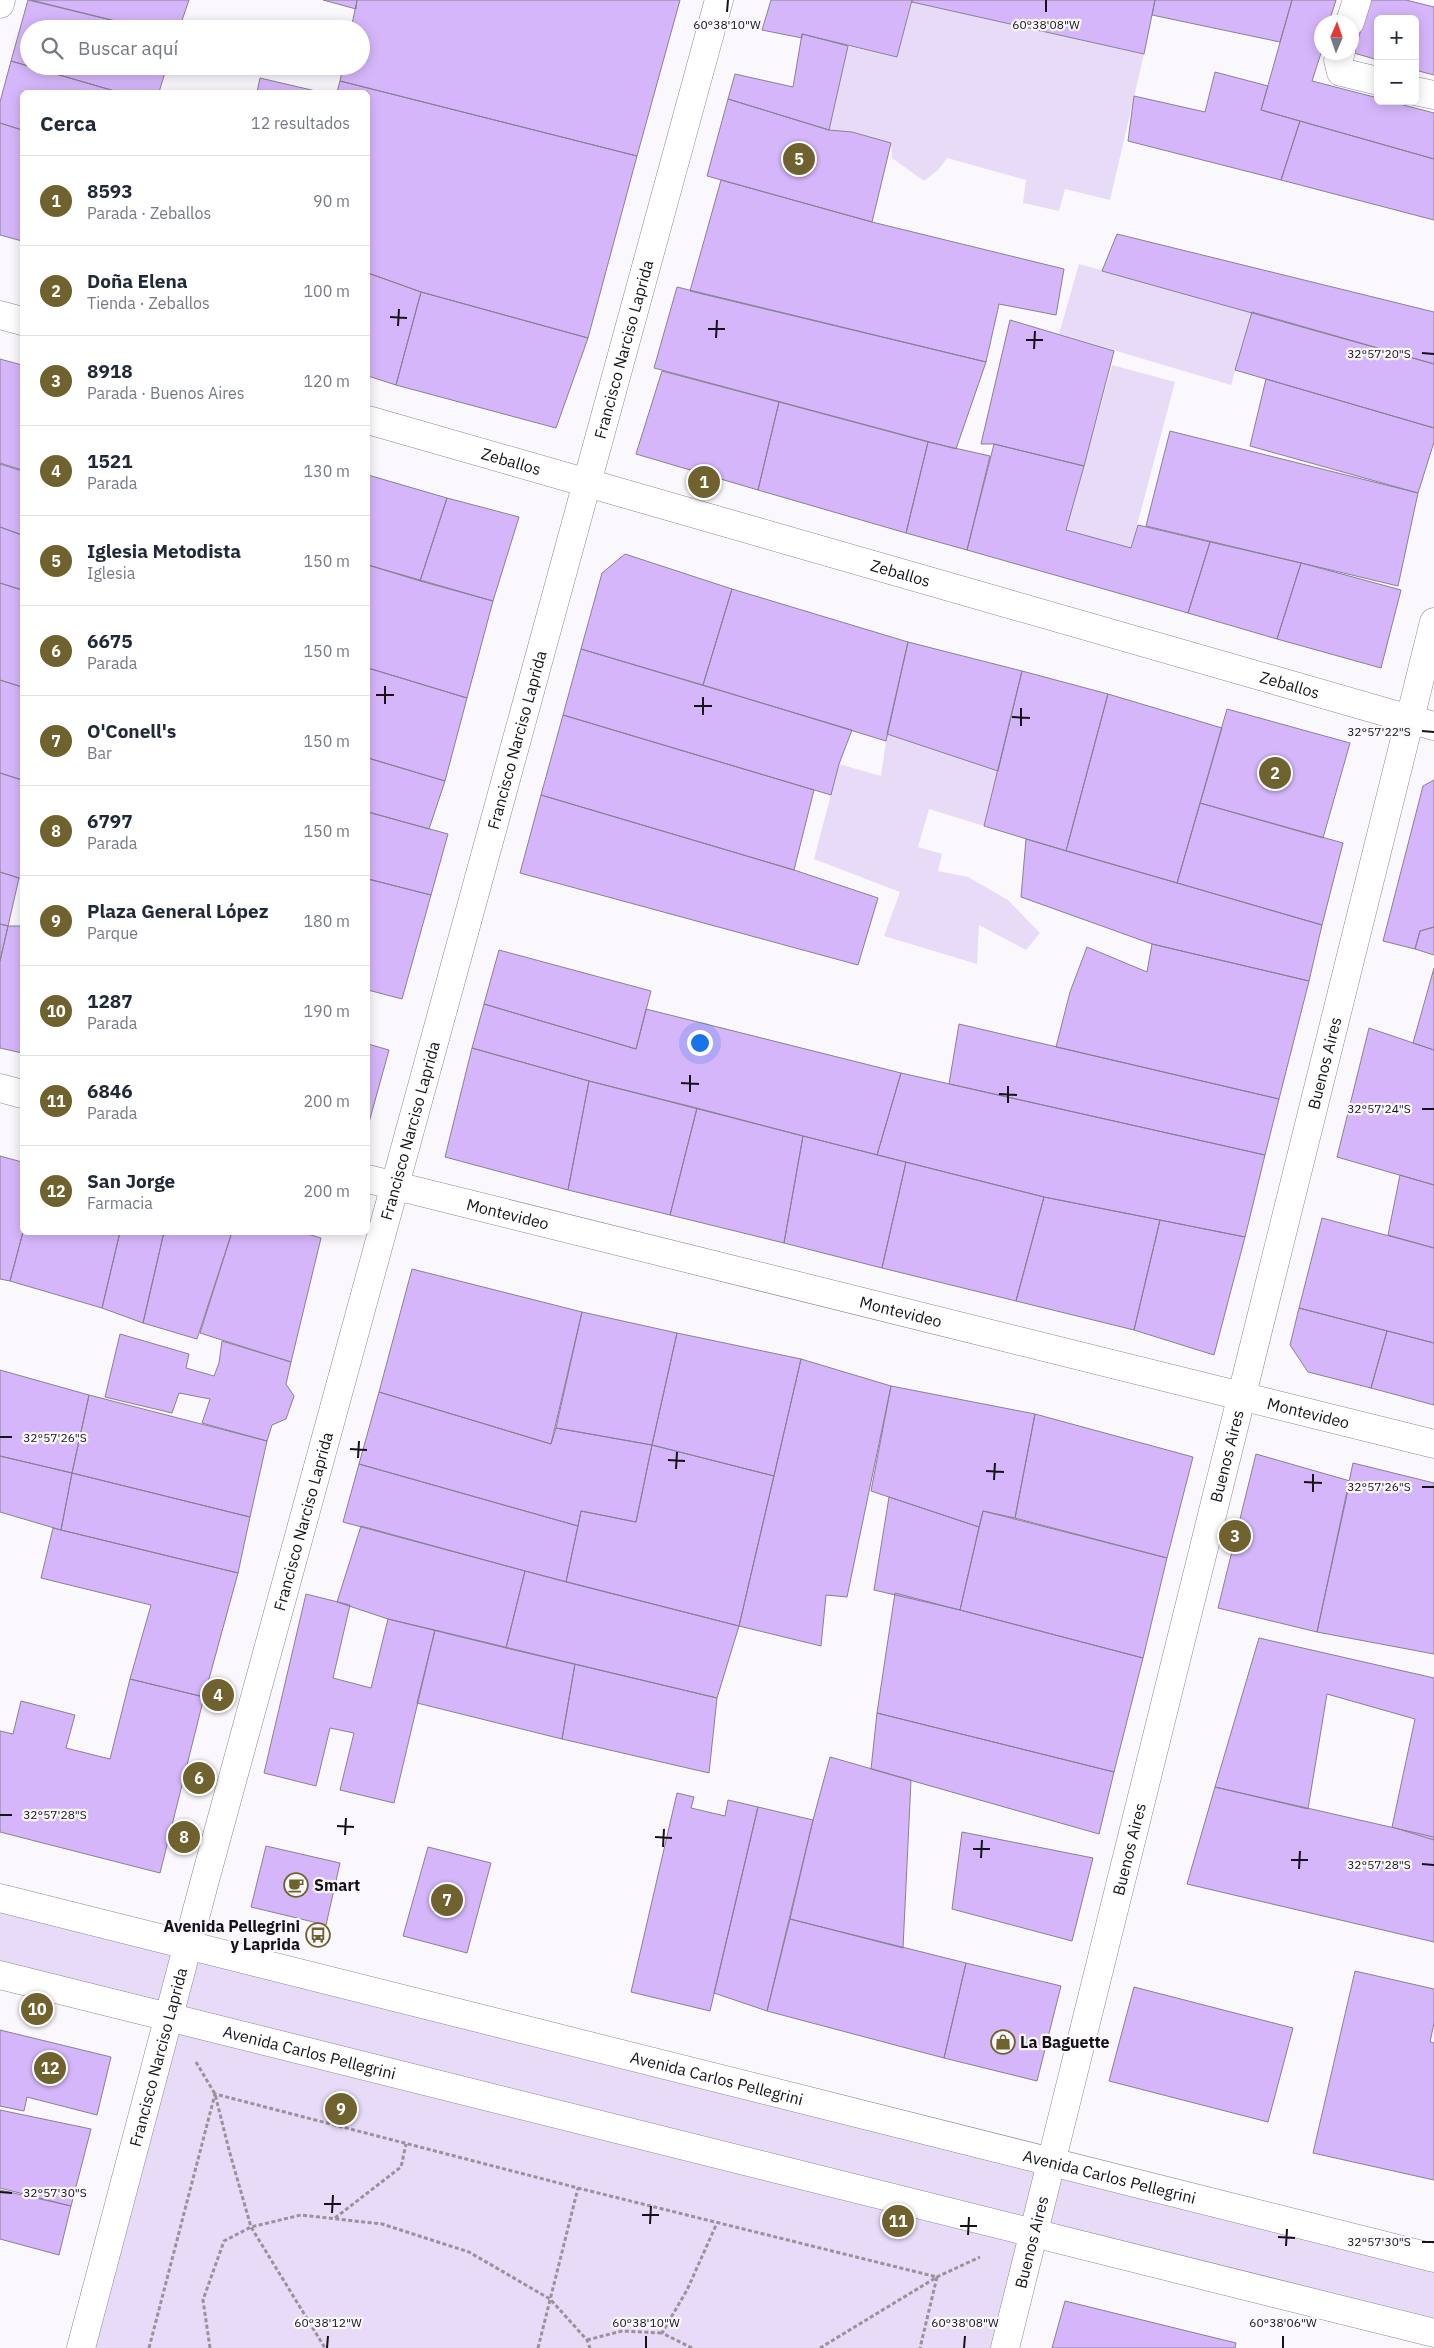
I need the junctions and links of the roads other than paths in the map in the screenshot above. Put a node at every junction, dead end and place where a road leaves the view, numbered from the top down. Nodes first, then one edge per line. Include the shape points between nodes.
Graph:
1 (1, 0) edge
2 (719, 0) edge
3 (1356, 0) edge
4 (0, 4) edge
5 (1352, 15) edge
6 (1338, 60) edge
7 (1374, 80) edge
8 (1419, 92) edge
9 (1434, 96) edge
10 (0, 315) edge
11 (20, 320) edge
12 (370, 421) edge
13 (587, 483) junction
14 (1434, 622) edge
15 (1422, 723) edge
16 (0, 1088) edge
17 (20, 1093) edge
18 (370, 1180) edge
19 (395, 1186) junction
20 (1241, 1396) junction
21 (1434, 1444) edge
22 (0, 1898) edge
23 (189, 1945) junction
24 (0, 1975) edge
25 (170, 2017) junction
26 (1051, 2162) junction
27 (1033, 2233) junction
28 (1434, 2258) edge
29 (1434, 2333) edge
30 (81, 2348) edge
31 (1005, 2348) edge

1 - 4 main road
2 - 13 main road, Francisco Narciso Laprida
3 - 5 main road
6 - 7 main road via 1341,72
8 - 9 main road
10 - 11 main road
12 - 13 main road, Zeballos
13 - 15 main road, Zeballos
13 - 19 main road, Francisco Narciso Laprida
14 - 15 main road, Buenos Aires
15 - 20 main road, Buenos Aires
16 - 17 main road
18 - 19 main road, Montevideo
19 - 20 main road, Montevideo
19 - 23 main road, Francisco Narciso Laprida
20 - 21 main road, Montevideo
20 - 26 main road, Buenos Aires
22 - 23 main road, Avenida Carlos Pellegrini
23 - 25 main road, Francisco Narciso Laprida
23 - 26 main road, Avenida Carlos Pellegrini
24 - 25 main road, Avenida Carlos Pellegrini
25 - 27 main road, Avenida Carlos Pellegrini
25 - 30 main road, Francisco Narciso Laprida
26 - 27 main road, Buenos Aires
26 - 28 main road, Avenida Carlos Pellegrini
27 - 29 main road, Avenida Carlos Pellegrini
27 - 31 main road, Buenos Aires

